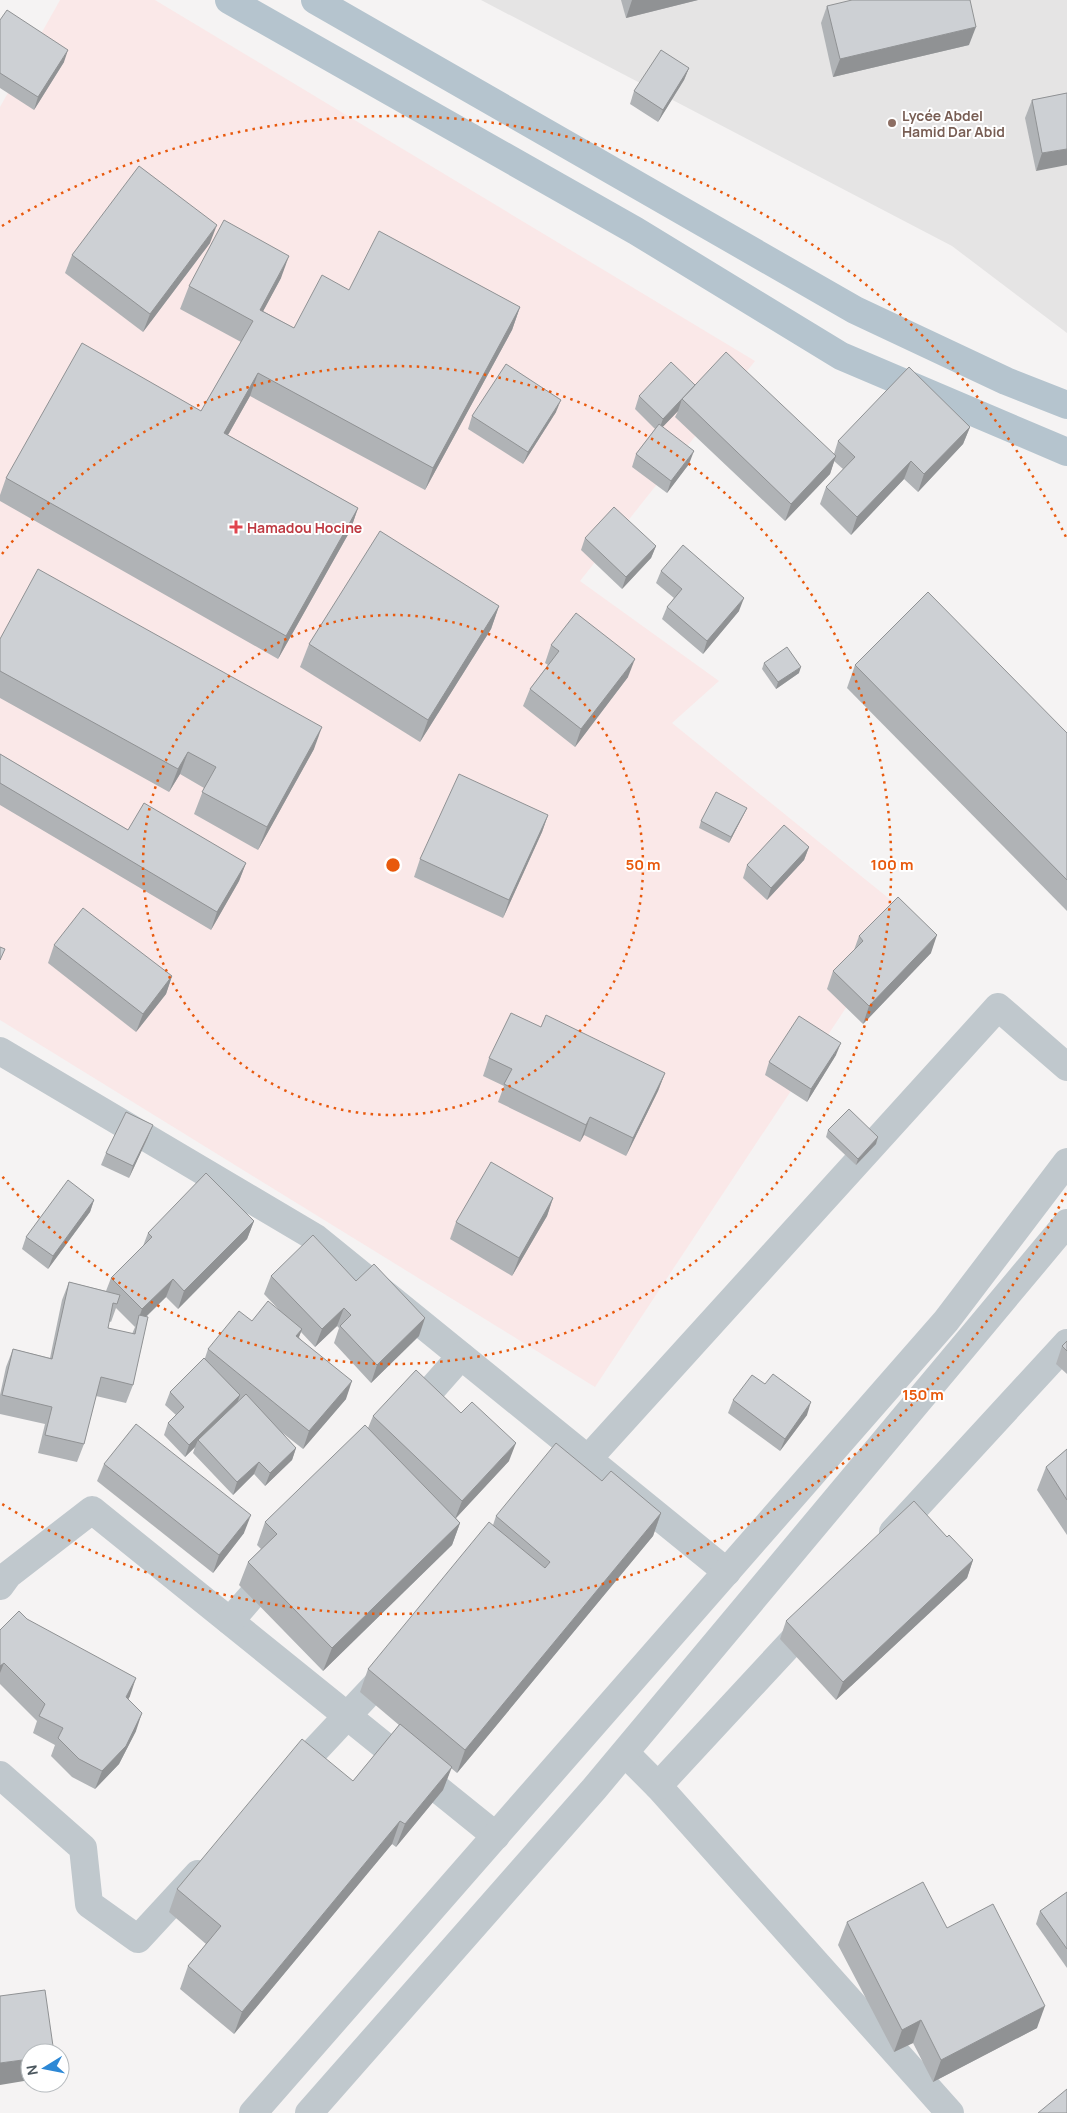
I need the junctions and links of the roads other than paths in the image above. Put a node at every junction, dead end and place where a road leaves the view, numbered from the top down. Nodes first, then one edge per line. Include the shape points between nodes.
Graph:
1 (229, 0) edge
2 (316, 0) edge
3 (1067, 405) edge
4 (1067, 452) edge
5 (0, 1051) edge
6 (1067, 1066) edge
7 (1067, 1162) edge
8 (1067, 1223) edge
9 (1067, 1343) edge
10 (461, 1356) junction
11 (390, 1437) edge
12 (589, 1460) junction
13 (542, 1510) edge
14 (879, 1547) edge
15 (294, 1548) edge
16 (727, 1572) junction
17 (0, 1586) edge
18 (832, 1597) edge
19 (230, 1621) junction
20 (407, 1652) edge
21 (347, 1716) junction
22 (625, 1753) junction
23 (0, 1775) edge
24 (658, 1786) junction
25 (273, 1795) edge
26 (496, 1836) junction
27 (212, 1860) edge
28 (253, 2113) edge
29 (308, 2113) edge
30 (950, 2113) edge

1 - 4 main road via 636,231 841,356
2 - 3 main road via 855,310 1006,381
5 - 10 street via 316,1238
6 - 12 street via 998,1007
7 - 16 street via 946,1321
8 - 22 street
9 - 14 street
10 - 11 street
10 - 12 street
12 - 13 street
12 - 16 street
15 - 19 street
16 - 26 street
17 - 19 street via 8,1575 92,1510
18 - 24 street
19 - 21 street
20 - 21 street
21 - 25 street
21 - 26 street
22 - 24 street
22 - 29 street
23 - 27 street via 83,1848 89,1904 138,1939
24 - 30 street
26 - 28 street

